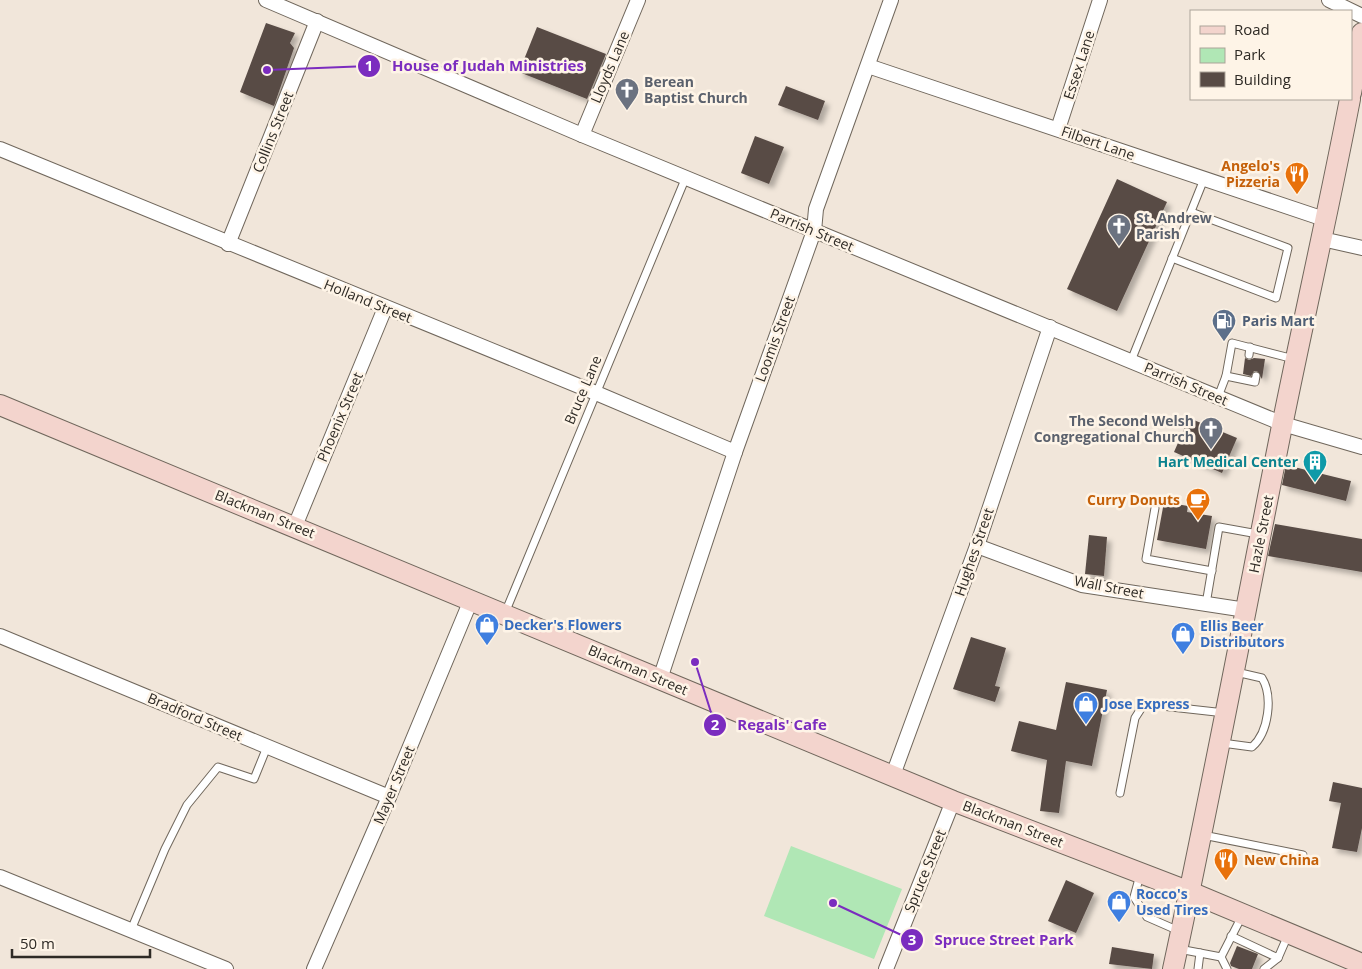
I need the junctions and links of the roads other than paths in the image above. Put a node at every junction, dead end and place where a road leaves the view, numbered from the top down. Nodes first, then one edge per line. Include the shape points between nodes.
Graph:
1 (266, 0) edge
2 (638, 0) edge
3 (891, 0) edge
4 (1100, 0) edge
5 (1329, 0) edge
6 (1350, 10) edge
7 (317, 21) junction
8 (1362, 33) edge
9 (868, 66) junction
10 (1352, 88) edge
11 (1350, 100) edge
12 (1058, 129) junction
13 (582, 135) junction
14 (0, 149) edge
15 (686, 177) junction
16 (1204, 179) junction
17 (1191, 212) junction
18 (1324, 230) junction
19 (814, 232) junction
20 (228, 244) junction
21 (1362, 248) edge
22 (1172, 258) junction
23 (385, 308) junction
24 (1050, 327) junction
25 (1250, 347) junction
26 (1249, 355) dead end
27 (1296, 360) junction
28 (1131, 361) junction
29 (1226, 376) junction
30 (1256, 376) dead end
31 (596, 393) junction
32 (1218, 397) junction
33 (0, 405) edge
34 (1282, 424) junction
35 (1362, 447) edge
36 (735, 452) junction
37 (1155, 508) dead end
38 (294, 526) junction
39 (1261, 535) junction
40 (977, 546) junction
41 (1212, 571) junction
42 (471, 600) junction
43 (1206, 604) junction
44 (1246, 610) junction
45 (505, 614) junction
46 (0, 636) edge
47 (1234, 672) junction
48 (660, 679) junction
49 (1225, 713) junction
50 (1220, 743) junction
51 (267, 747) junction
52 (893, 775) junction
53 (1120, 793) dead end
54 (389, 797) junction
55 (953, 801) junction
56 (1203, 835) junction
57 (1303, 855) dead end
58 (1141, 873) junction
59 (0, 876) edge
60 (1190, 892) junction
61 (1243, 914) junction
62 (131, 930) junction
63 (1289, 933) junction
64 (1231, 936) junction
65 (1180, 941) junction
66 (1200, 953) junction
67 (1221, 957) junction
68 (1278, 958) junction
69 (1362, 964) edge
70 (226, 969) edge
71 (314, 969) edge
72 (886, 969) edge
73 (1173, 969) edge
74 (1198, 969) edge
75 (1227, 969) edge
76 (1264, 969) edge

1 - 7 street, Parrish Street
2 - 13 street, Lloyds Lane
3 - 9 street, Loomis Street
4 - 12 street, Essex Lane
5 - 6 street
7 - 13 street, Parrish Street
7 - 20 street, Collins Street
8 - 10 main road
9 - 12 street, Filbert Lane
9 - 19 street, Loomis Street via 816,209
11 - 18 main road, Hazle Street
12 - 16 street, Filbert Lane
13 - 15 street, Parrish Street
14 - 20 street, Holland Street
15 - 19 street, Parrish Street
15 - 31 lane, Bruce Lane
16 - 17 lane
16 - 18 street, Filbert Lane
17 - 22 lane
17 - 22 lane via 1288,248 1276,298
18 - 21 street, Filbert Lane
18 - 27 main road, Hazle Street
19 - 24 street, Parrish Street
19 - 36 street, Loomis Street
20 - 23 street, Holland Street
22 - 28 lane
23 - 31 street, Holland Street
23 - 38 street, Phoenix Street
24 - 28 street, Parrish Street
24 - 40 street, Hughes Street
25 - 26 lane
25 - 27 lane via 1260,354
25 - 29 lane via 1232,343
27 - 34 main road, Hazle Street
28 - 32 street, Parrish Street
29 - 30 lane via 1245,377 1255,382
29 - 32 lane
31 - 36 street, Holland Street
31 - 45 lane, Bruce Lane
32 - 34 street, Parrish Street
33 - 38 main road, Blackman Street
34 - 35 street, Parrish Street
34 - 39 main road, Hazle Street
36 - 48 street, Loomis Street
37 - 41 lane via 1146,559
38 - 42 main road, Blackman Street
39 - 41 lane via 1219,527
39 - 44 main road, Hazle Street
40 - 43 street, Wall Street via 1082,585
40 - 52 street, Hughes Street
41 - 43 lane
42 - 45 main road, Blackman Street
42 - 54 street, Mayer Street
43 - 44 street, Wall Street
44 - 47 main road, Hazle Street
45 - 48 main road, Blackman Street
46 - 51 street, Bradford Street
47 - 49 main road, Hazle Street
47 - 50 lane via 1262,678 1268,687 1263,732 1252,747
48 - 52 main road, Blackman Street
49 - 50 main road, Hazle Street
49 - 53 lane via 1144,704 1135,718
50 - 56 main road, Hazle Street
51 - 54 street, Bradford Street
51 - 62 lane via 254,779 218,767 187,805
52 - 55 main road, Blackman Street
54 - 71 street, Mayer Street
55 - 58 main road, Blackman Street
55 - 72 street, Spruce Street
56 - 57 lane
56 - 60 main road, Hazle Street
58 - 60 main road, Blackman Street
58 - 65 lane via 1134,897 1147,917
59 - 62 street
60 - 61 main road, Blackman Street
60 - 65 main road, Hazle Street
61 - 63 main road, Blackman Street
61 - 64 lane
62 - 70 street
63 - 68 lane
63 - 69 main road, Blackman Street
64 - 67 lane
64 - 68 lane
65 - 66 lane
65 - 73 main road, Hazle Street
66 - 67 lane
66 - 74 lane
67 - 75 lane
68 - 76 lane

